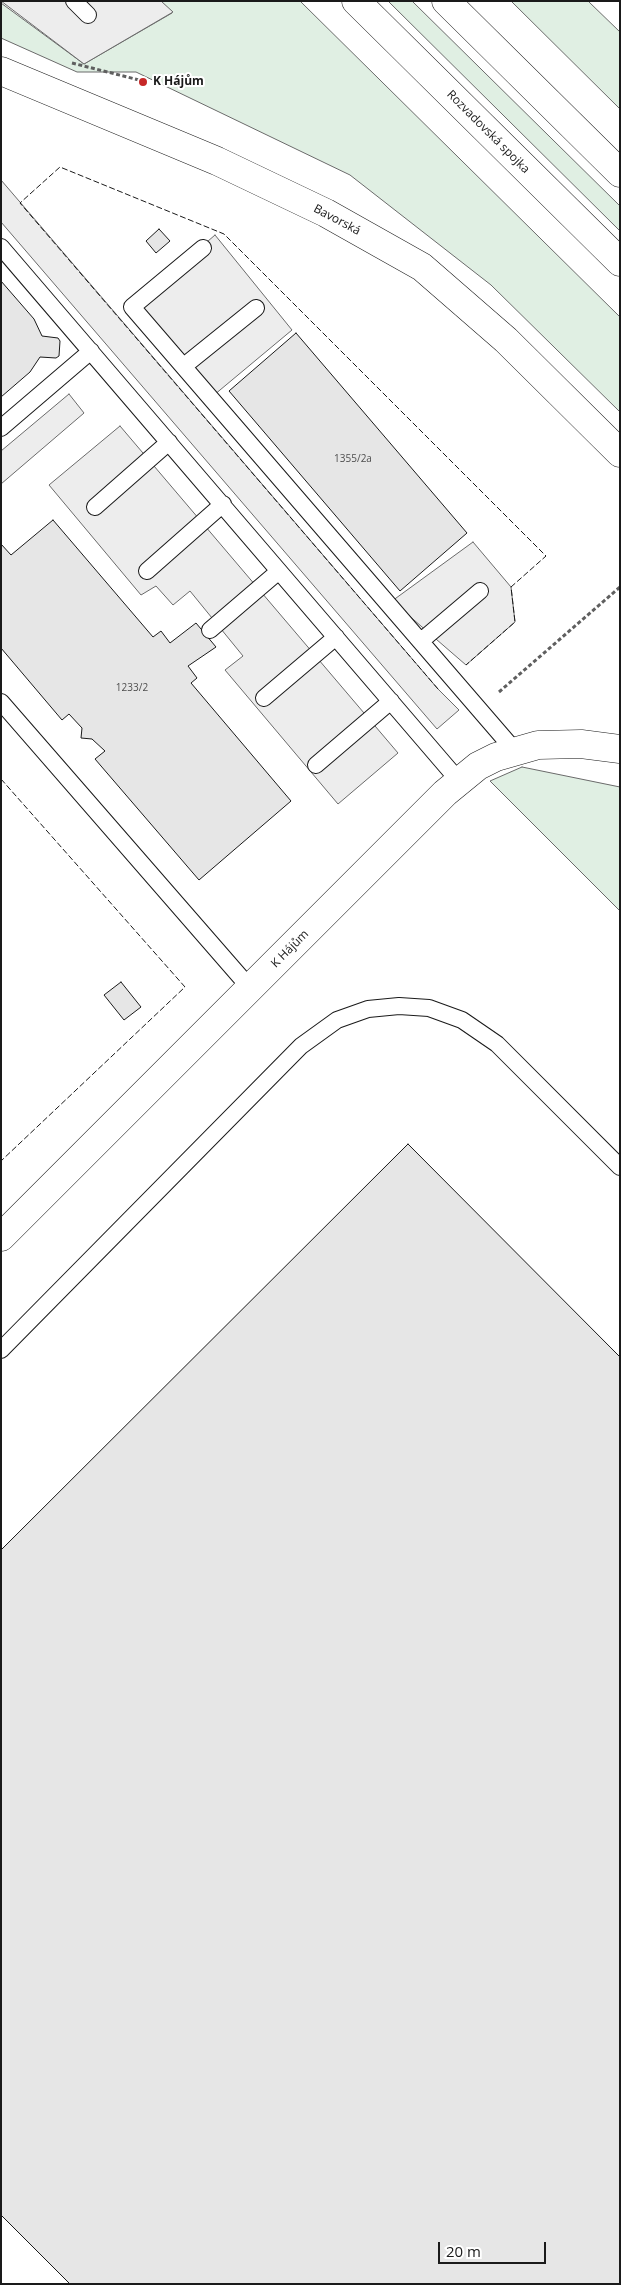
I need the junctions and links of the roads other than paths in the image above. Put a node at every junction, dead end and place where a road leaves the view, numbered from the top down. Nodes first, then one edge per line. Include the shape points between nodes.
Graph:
1 (74, 1) edge
2 (356, 1) edge
3 (446, 1) edge
4 (88, 15) dead end
5 (9, 79) edge
6 (620, 173) edge
7 (1, 247) edge
8 (204, 248) dead end
9 (620, 262) edge
10 (256, 308) dead end
11 (91, 351) junction
12 (184, 366) junction
13 (1, 428) edge
14 (169, 442) junction
15 (620, 452) edge
16 (223, 504) junction
17 (95, 507) dead end
18 (147, 571) dead end
19 (279, 571) junction
20 (480, 591) dead end
21 (210, 630) dead end
22 (336, 637) junction
23 (421, 641) junction
24 (264, 698) dead end
25 (391, 701) junction
26 (1, 702) edge
27 (620, 749) edge
28 (515, 751) junction
29 (316, 765) dead end
30 (459, 781) junction
31 (250, 988) junction
32 (620, 1167) edge
33 (1, 1237) edge
34 (1, 1350) edge

1 - 4 lane
2 - 9 main road, Rozvadovská spojka
3 - 6 main road
5 - 15 main road, Bavorská via 217,161 326,213 422,267 506,340
7 - 11 lane
8 - 12 lane via 132,307
10 - 12 lane
11 - 13 lane
11 - 14 lane
12 - 23 lane
14 - 16 lane
14 - 17 lane
16 - 18 lane
16 - 19 lane
19 - 21 lane
19 - 22 lane
20 - 23 lane
22 - 24 lane
22 - 25 lane
23 - 28 lane
25 - 29 lane
25 - 30 lane
26 - 31 lane
27 - 28 main road, K Hájům via 559,743
28 - 30 main road, K Hájům via 478,766
30 - 31 main road, K Hájům
31 - 33 main road, K Hájům
32 - 34 lane via 497,1044 462,1020 428,1008 368,1009 337,1020 301,1046

